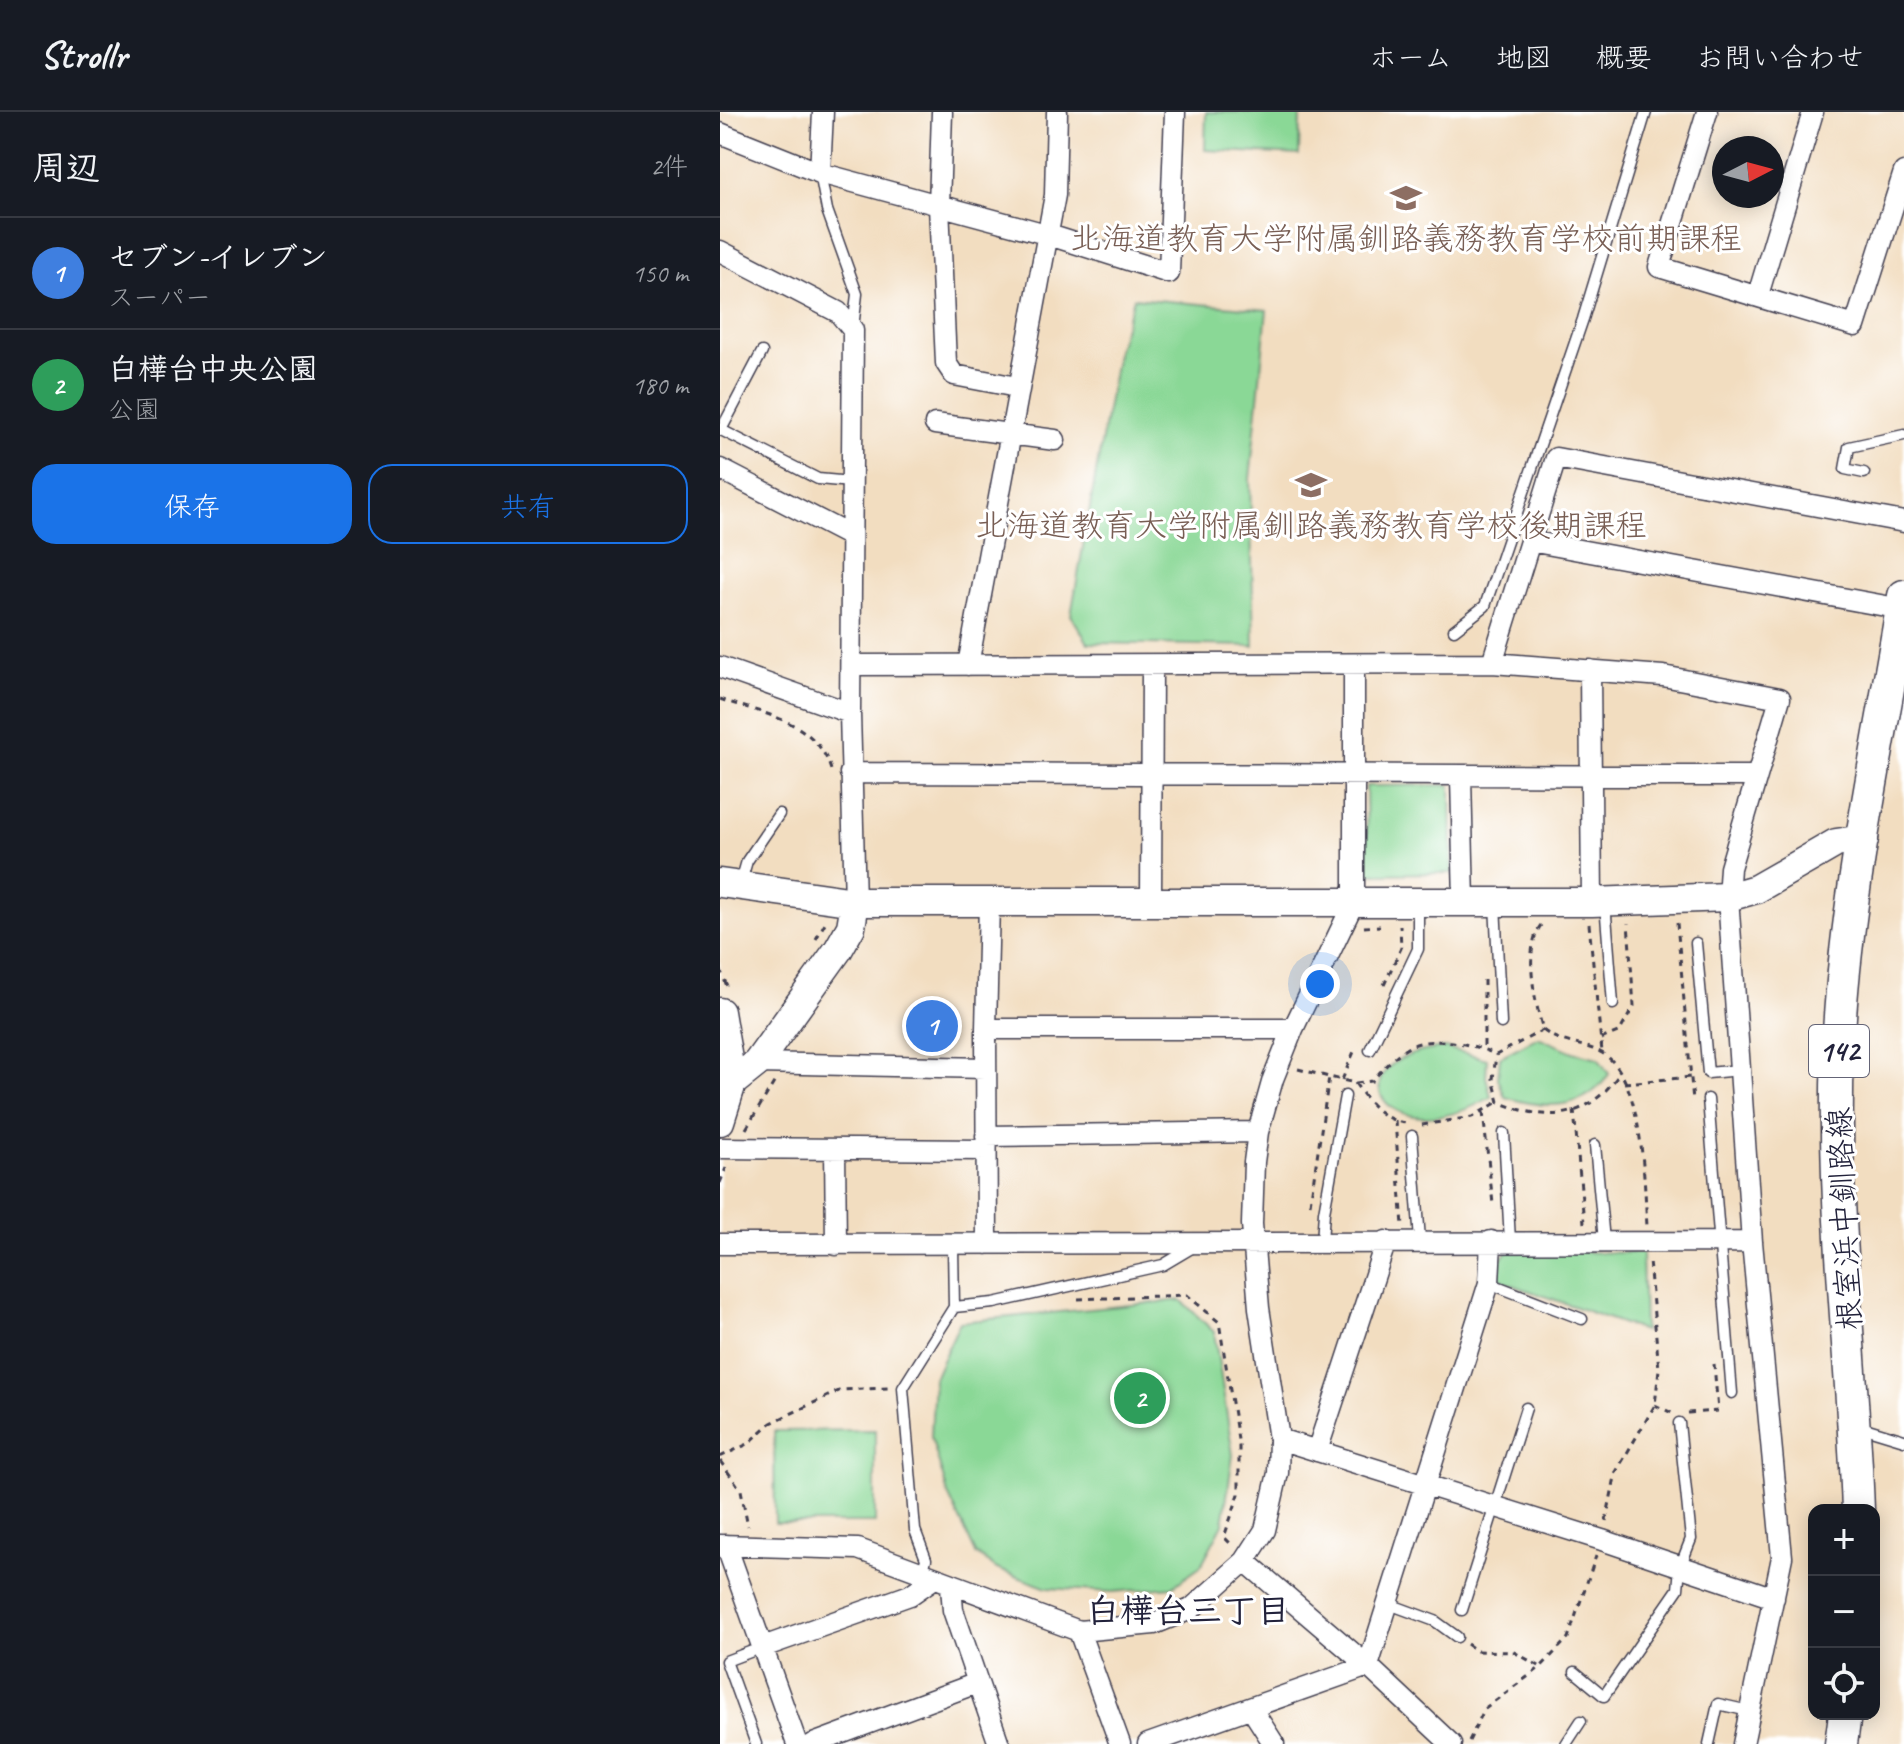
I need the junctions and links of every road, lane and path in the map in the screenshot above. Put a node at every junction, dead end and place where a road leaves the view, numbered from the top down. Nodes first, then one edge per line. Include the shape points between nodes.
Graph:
1 (823, 112) edge
2 (942, 112) edge
3 (1057, 112) edge
4 (1175, 112) edge
5 (1646, 112) edge
6 (1707, 112) edge
7 (1813, 112) edge
8 (720, 133) edge
9 (1904, 172) edge
10 (820, 173) junction
11 (939, 206) junction
12 (1046, 234) junction
13 (720, 251) edge
14 (1758, 295) junction
15 (853, 330) junction
16 (762, 352) dead end
17 (1017, 387) junction
18 (935, 424) dead end
19 (1009, 435) junction
20 (1904, 435) edge
21 (723, 437) edge
22 (1055, 440) dead end
23 (720, 469) edge
24 (1864, 473) dead end
25 (851, 482) junction
26 (1904, 522) edge
27 (850, 536) junction
28 (1530, 541) junction
29 (1903, 603) edge
30 (1454, 630) dead end
31 (1492, 663) junction
32 (851, 665) junction
33 (968, 665) junction
34 (1152, 665) junction
35 (1354, 666) junction
36 (720, 667) edge
37 (1590, 670) junction
38 (720, 699) edge
39 (850, 713) junction
40 (844, 772) junction
41 (1151, 775) junction
42 (1756, 776) junction
43 (1355, 777) junction
44 (1461, 777) junction
45 (1592, 777) junction
46 (779, 814) dead end
47 (1864, 839) junction
48 (730, 885) edge
49 (1728, 897) junction
50 (855, 902) junction
51 (989, 902) junction
52 (1464, 902) junction
53 (1495, 902) junction
54 (1151, 903) junction
55 (1418, 914) junction
56 (1355, 915) junction
57 (1594, 915) junction
58 (825, 923) dead end
59 (1641, 923) dead end
60 (1666, 923) dead end
61 (1402, 925) junction
62 (1551, 925) dead end
63 (1696, 943) dead end
64 (812, 946) dead end
65 (720, 969) edge
66 (1484, 970) dead end
67 (1383, 988) dead end
68 (1613, 1004) dead end
69 (726, 1005) edge
70 (1501, 1023) dead end
71 (986, 1029) junction
72 (1293, 1029) junction
73 (1543, 1030) junction
74 (1359, 1040) dead end
75 (1484, 1049) junction
76 (1370, 1050) dead end
77 (1602, 1053) junction
78 (1496, 1055) junction
79 (757, 1063) junction
80 (786, 1064) junction
81 (1287, 1066) dead end
82 (985, 1068) junction
83 (1740, 1070) junction
84 (1620, 1073) junction
85 (1329, 1077) junction
86 (1691, 1077) junction
87 (1342, 1080) junction
88 (1355, 1083) junction
89 (1624, 1083) junction
90 (1345, 1096) dead end
91 (1708, 1099) dead end
92 (1499, 1102) junction
93 (724, 1106) edge
94 (1693, 1107) dead end
95 (1483, 1110) junction
96 (1574, 1110) junction
97 (1395, 1121) junction
98 (1258, 1132) junction
99 (1504, 1133) dead end
100 (1412, 1136) dead end
101 (986, 1143) junction
102 (1595, 1145) dead end
103 (727, 1149) edge
104 (835, 1149) junction
105 (720, 1183) edge
106 (1585, 1230) dead end
107 (1420, 1236) junction
108 (1323, 1237) junction
109 (1504, 1237) junction
110 (1386, 1241) junction
111 (1604, 1241) junction
112 (1648, 1241) junction
113 (1720, 1242) junction
114 (1752, 1242) junction
115 (720, 1244) edge
116 (987, 1244) junction
117 (836, 1245) junction
118 (1197, 1245) junction
119 (1254, 1245) junction
120 (953, 1246) junction
121 (1489, 1283) junction
122 (1069, 1300) dead end
123 (954, 1307) junction
124 (1582, 1319) dead end
125 (1713, 1349) dead end
126 (903, 1388) junction
127 (1732, 1393) dead end
128 (1655, 1405) junction
129 (1526, 1408) dead end
130 (1676, 1418) junction
131 (1856, 1425) junction
132 (1279, 1439) junction
133 (1904, 1440) edge
134 (1317, 1451) junction
135 (720, 1459) edge
136 (1426, 1485) junction
137 (1858, 1504) edge
138 (1494, 1507) junction
139 (1602, 1540) junction
140 (723, 1545) edge
141 (749, 1546) junction
142 (1245, 1561) junction
143 (1680, 1567) junction
144 (936, 1580) junction
145 (1774, 1598) junction
146 (1389, 1604) junction
147 (1462, 1610) dead end
148 (1079, 1631) junction
149 (1457, 1637) joint
150 (763, 1647) junction
151 (1368, 1666) junction
152 (1541, 1667) junction
153 (1575, 1672) dead end
154 (977, 1683) junction
155 (1251, 1708) junction
156 (1749, 1711) junction
157 (1844, 1720) edge
158 (1581, 1721) dead end
159 (756, 1744) edge
160 (797, 1744) edge
161 (813, 1744) edge
162 (999, 1744) edge
163 (1120, 1744) edge
164 (1148, 1744) edge
165 (1274, 1744) edge
166 (1451, 1744) edge
167 (1467, 1744) edge
168 (1566, 1744) edge
169 (1709, 1744) edge
170 (1743, 1744) edge
171 (1841, 1744) edge

1 - 10 street
2 - 11 street
3 - 12 street via 1055,195
4 - 12 street via 1169,273
5 - 30 lane via 1583,319 1485,606
6 - 14 street via 1659,267
7 - 14 street
8 - 10 street
9 - 14 street via 1855,326
10 - 11 street
10 - 15 lane via 827,210 857,294
11 - 12 street
11 - 17 street via 946,363 954,375
12 - 17 street
13 - 15 street via 838,312
15 - 25 street
16 - 21 lane via 721,430
17 - 19 street
18 - 19 street
19 - 22 street
19 - 33 street
20 - 24 lane via 1849,447 1845,469
21 - 25 lane via 818,479
23 - 27 street
25 - 27 street
26 - 28 street via 1556,458
27 - 32 street
28 - 29 street
28 - 31 street
29 - 47 main road, 根室浜中釧路線 / 142
31 - 35 street
31 - 37 street
32 - 33 street
32 - 39 street
33 - 34 street
34 - 35 street
34 - 41 street
35 - 43 street
36 - 39 street
37 - 42 street via 1663,676 1780,698
37 - 45 street
38 - 40 path via 803,729 819,741 831,770
39 - 40 street
40 - 41 street
40 - 50 street
41 - 43 street
41 - 54 street
42 - 45 street
42 - 49 street via 1730,868
43 - 44 street
43 - 56 street
44 - 45 street
44 - 52 street
45 - 57 street
46 - 48 lane
47 - 49 street via 1836,843 1756,889
47 - 131 main road, 根室浜中釧路線 / 142 via 1841,1003 1838,1081
48 - 50 street
49 - 57 street
49 - 83 street
50 - 51 street
50 - 79 street via 851,927 838,950
51 - 54 street
51 - 71 street
52 - 53 street
52 - 55 street
53 - 57 street
53 - 70 lane
54 - 56 street
55 - 56 street
55 - 61 path
55 - 76 lane via 1418,949
56 - 61 path
56 - 72 street
57 - 59 path
57 - 68 lane
57 - 77 path
58 - 64 path
60 - 86 path via 1678,923
61 - 67 path via 1401,948
62 - 73 path via 1539,925 1533,952
63 - 83 lane via 1708,1073
65 - 69 path
66 - 75 path
69 - 93 street
71 - 72 street
71 - 82 street
72 - 98 street
73 - 77 path
73 - 78 path
74 - 87 path
75 - 78 path
75 - 88 path via 1448,1042 1415,1044 1372,1081
77 - 84 path
78 - 92 path via 1493,1079
79 - 80 street
79 - 93 street
80 - 82 street
80 - 103 path
81 - 85 path
82 - 101 street
83 - 114 street
84 - 89 path
84 - 96 path via 1603,1097
85 - 87 path
85 - 108 path via 1308,1230
86 - 89 path
86 - 94 path
87 - 88 path
88 - 97 path via 1372,1107
89 - 112 path via 1636,1106
90 - 108 lane
91 - 113 lane
92 - 95 path
92 - 96 path via 1532,1116
95 - 97 path via 1472,1117 1423,1125
95 - 109 path via 1495,1231
96 - 106 path
97 - 107 path via 1404,1232
98 - 101 street
98 - 119 street
99 - 109 lane
100 - 107 lane
101 - 104 street
101 - 116 street
102 - 111 lane
103 - 104 street
103 - 105 path
104 - 117 street
107 - 109 street
107 - 110 street
108 - 110 street
108 - 119 street
109 - 111 street
109 - 121 street
110 - 134 street
111 - 112 street
112 - 113 street
112 - 128 path via 1659,1369
113 - 114 street
113 - 127 lane
114 - 145 street via 1782,1557
115 - 117 street
116 - 118 street
116 - 120 street
117 - 120 street
118 - 119 street
118 - 123 lane via 1163,1265
119 - 132 street
120 - 123 lane
121 - 124 lane
121 - 136 street
122 - 142 path via 1187,1295 1219,1322 1239,1446 1239,1494 1224,1537
123 - 126 lane
125 - 130 path via 1718,1411
126 - 135 path via 841,1390 771,1423
126 - 144 lane via 915,1530
128 - 130 path
128 - 139 path via 1616,1472
129 - 138 lane
130 - 143 lane via 1691,1539
131 - 133 lane
131 - 137 main road, 根室浜中釧路線 / 142
132 - 134 street
132 - 142 street via 1274,1502 1265,1530
134 - 136 street
135 - 141 path via 741,1490
136 - 138 street
136 - 146 street
138 - 139 street
138 - 147 lane
139 - 143 street
139 - 152 path via 1568,1638
140 - 141 street
140 - 150 street
141 - 144 street via 858,1549
142 - 148 street via 1191,1609 1154,1624
142 - 151 street
143 - 145 street
143 - 153 lane via 1678,1589 1604,1696
144 - 148 street
144 - 150 street via 910,1595
144 - 154 street via 953,1610
145 - 156 street
146 - 149 lane via 1435,1621
146 - 151 street
148 - 163 street
149 - 152 path via 1477,1651 1514,1652
150 - 159 lane via 726,1661
150 - 160 street
151 - 155 street
151 - 166 street
152 - 167 path via 1485,1708
154 - 161 street
154 - 162 street
155 - 164 street
155 - 165 street
156 - 169 lane via 1718,1704
156 - 170 street
157 - 171 main road
158 - 168 lane

